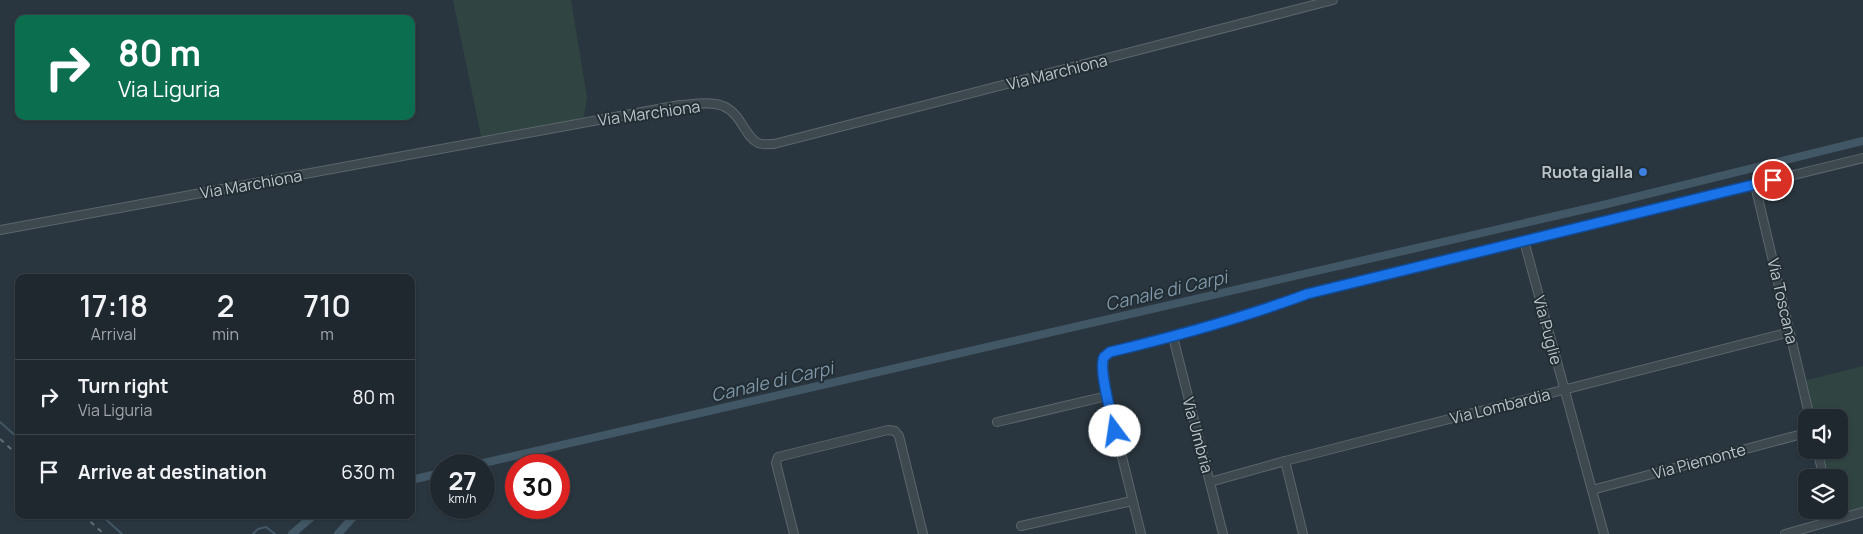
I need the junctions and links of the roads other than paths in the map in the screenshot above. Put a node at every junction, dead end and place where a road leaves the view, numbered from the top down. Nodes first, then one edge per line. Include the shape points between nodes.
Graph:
1 (1333, 0) edge
2 (1863, 158) edge
3 (1755, 185) junction
4 (0, 230) edge
5 (1524, 241) junction
6 (1790, 332) junction
7 (1173, 337) junction
8 (1564, 390) junction
9 (1106, 396) junction
10 (1808, 409) edge
11 (997, 422) dead end
12 (1798, 435) edge
13 (1285, 461) junction
14 (1210, 482) junction
15 (1592, 490) junction
16 (1132, 501) junction
17 (1863, 512) edge
18 (1834, 520) joint
19 (1021, 526) dead end
20 (794, 534) edge
21 (923, 534) edge
22 (1141, 534) edge
23 (1223, 534) edge
24 (1303, 534) edge
25 (1604, 534) edge
26 (1785, 534) edge

1 - 4 street, Via Marchiona via 774,144 759,144 749,135 740,119 724,106 680,105
2 - 3 street
3 - 5 street
3 - 6 street, Via Toscana
5 - 7 street via 1307,294 1253,314
5 - 8 street, Via Puglie
6 - 8 street, Via Lombardia
6 - 10 street, Via Toscana
7 - 9 street via 1110,352 1104,358 1103,367
7 - 14 street, Via Umbria
8 - 13 street, Via Lombardia
8 - 15 street, Via Puglie
9 - 11 street
9 - 16 street
12 - 15 street, Via Piemonte
13 - 14 street, Via Lombardia
13 - 24 street
14 - 23 street, Via Umbria
15 - 25 street, Via Puglie
16 - 19 street
16 - 22 street
17 - 18 street
18 - 26 street
20 - 21 street via 776,463 778,457 888,430 899,436

